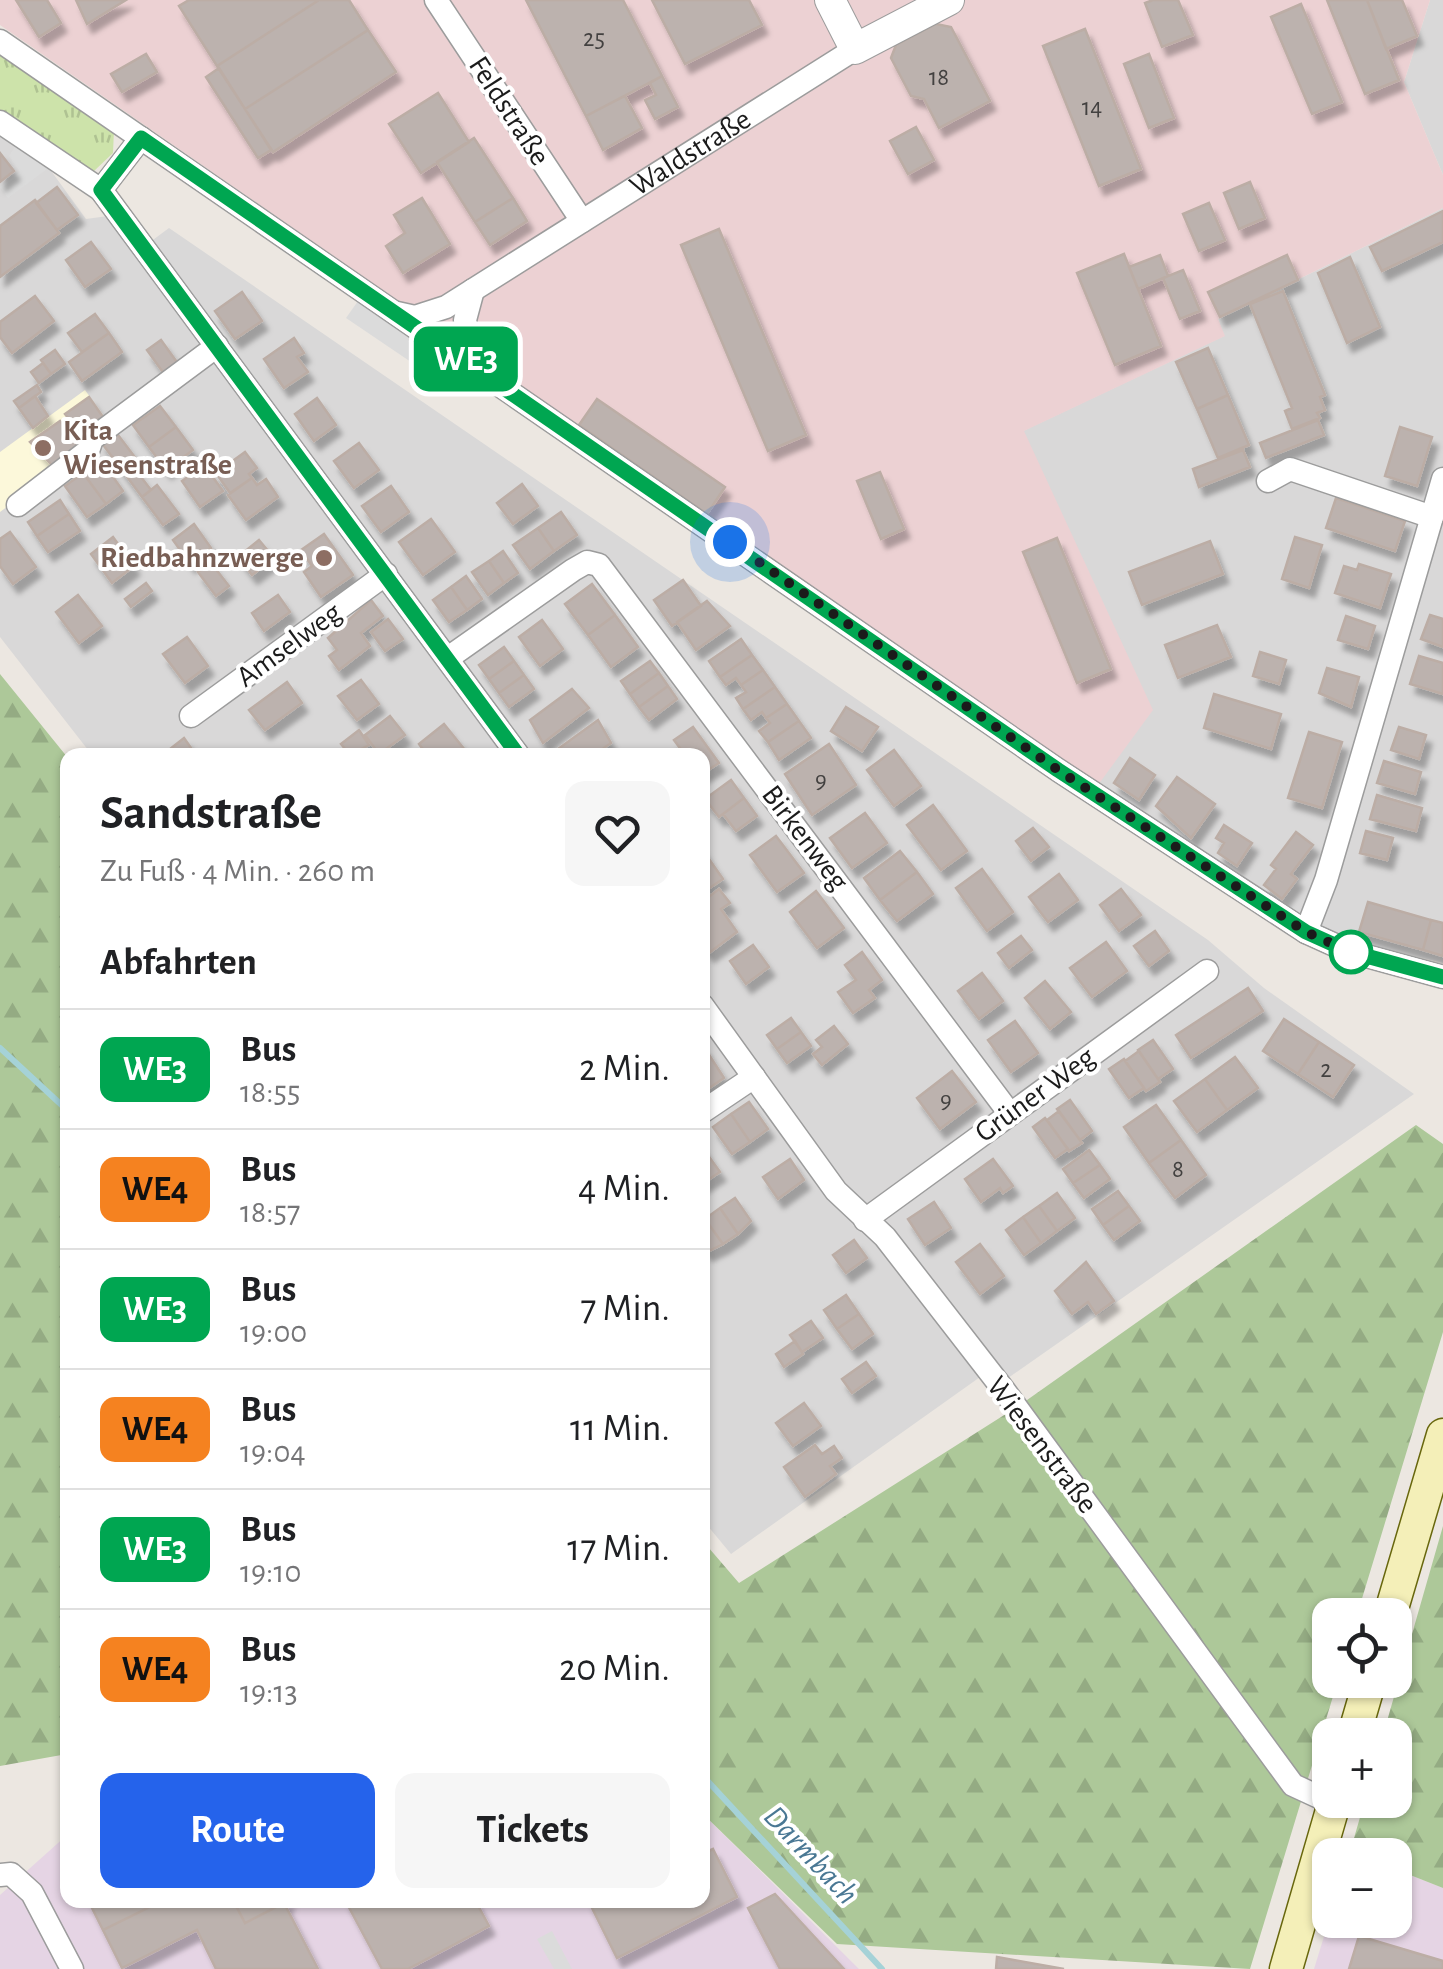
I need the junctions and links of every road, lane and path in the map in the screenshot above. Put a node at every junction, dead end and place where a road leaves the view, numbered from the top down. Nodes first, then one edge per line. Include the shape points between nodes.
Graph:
1 (436, 0) edge
2 (830, 0) edge
3 (949, 0) edge
4 (0, 40) edge
5 (856, 49) junction
6 (0, 122) edge
7 (141, 138) junction
8 (101, 190) junction
9 (582, 221) junction
10 (473, 290) junction
11 (396, 314) junction
12 (217, 346) junction
13 (474, 364) junction
14 (1443, 479) edge
15 (1268, 480) dead end
16 (18, 505) dead end
17 (1432, 517) junction
18 (386, 574) junction
19 (448, 658) junction
20 (192, 716) dead end
21 (513, 748) edge
22 (1306, 932) junction
23 (1207, 971) dead end
24 (1443, 977) edge
25 (710, 1017) edge
26 (754, 1077) junction
27 (710, 1107) edge
28 (1010, 1114) junction
29 (864, 1220) junction
30 (1443, 1435) edge
31 (1395, 1598) edge
32 (1312, 1792) edge
33 (1329, 1818) edge
34 (6, 1875) edge
35 (72, 1969) edge
36 (1286, 1969) edge

1 - 9 street, Feldstraße
2 - 5 street
3 - 5 street, Waldstraße
4 - 7 street
5 - 9 street, Waldstraße
6 - 8 street
7 - 8 street
7 - 11 street
8 - 12 street
9 - 10 street, Waldstraße
10 - 11 street, Waldstraße via 435,312
10 - 13 street via 465,320
11 - 13 street
12 - 16 street via 92,438 88,451
12 - 18 street
13 - 22 street via 1058,770
14 - 17 street
15 - 17 street via 1290,469
17 - 22 street
18 - 19 street
18 - 20 street, Amselweg
19 - 21 street
19 - 28 street, Birkenweg via 573,570 587,562 599,565
22 - 24 street
23 - 28 street, Grüner Weg
25 - 26 street, Wiesenstraße
26 - 27 street
26 - 29 street, Wiesenstraße
28 - 29 street, Grüner Weg
29 - 32 street, Wiesenstraße via 885,1237 1003,1390 1293,1784
30 - 31 main road
33 - 36 main road
34 - 35 street via 32,1893

